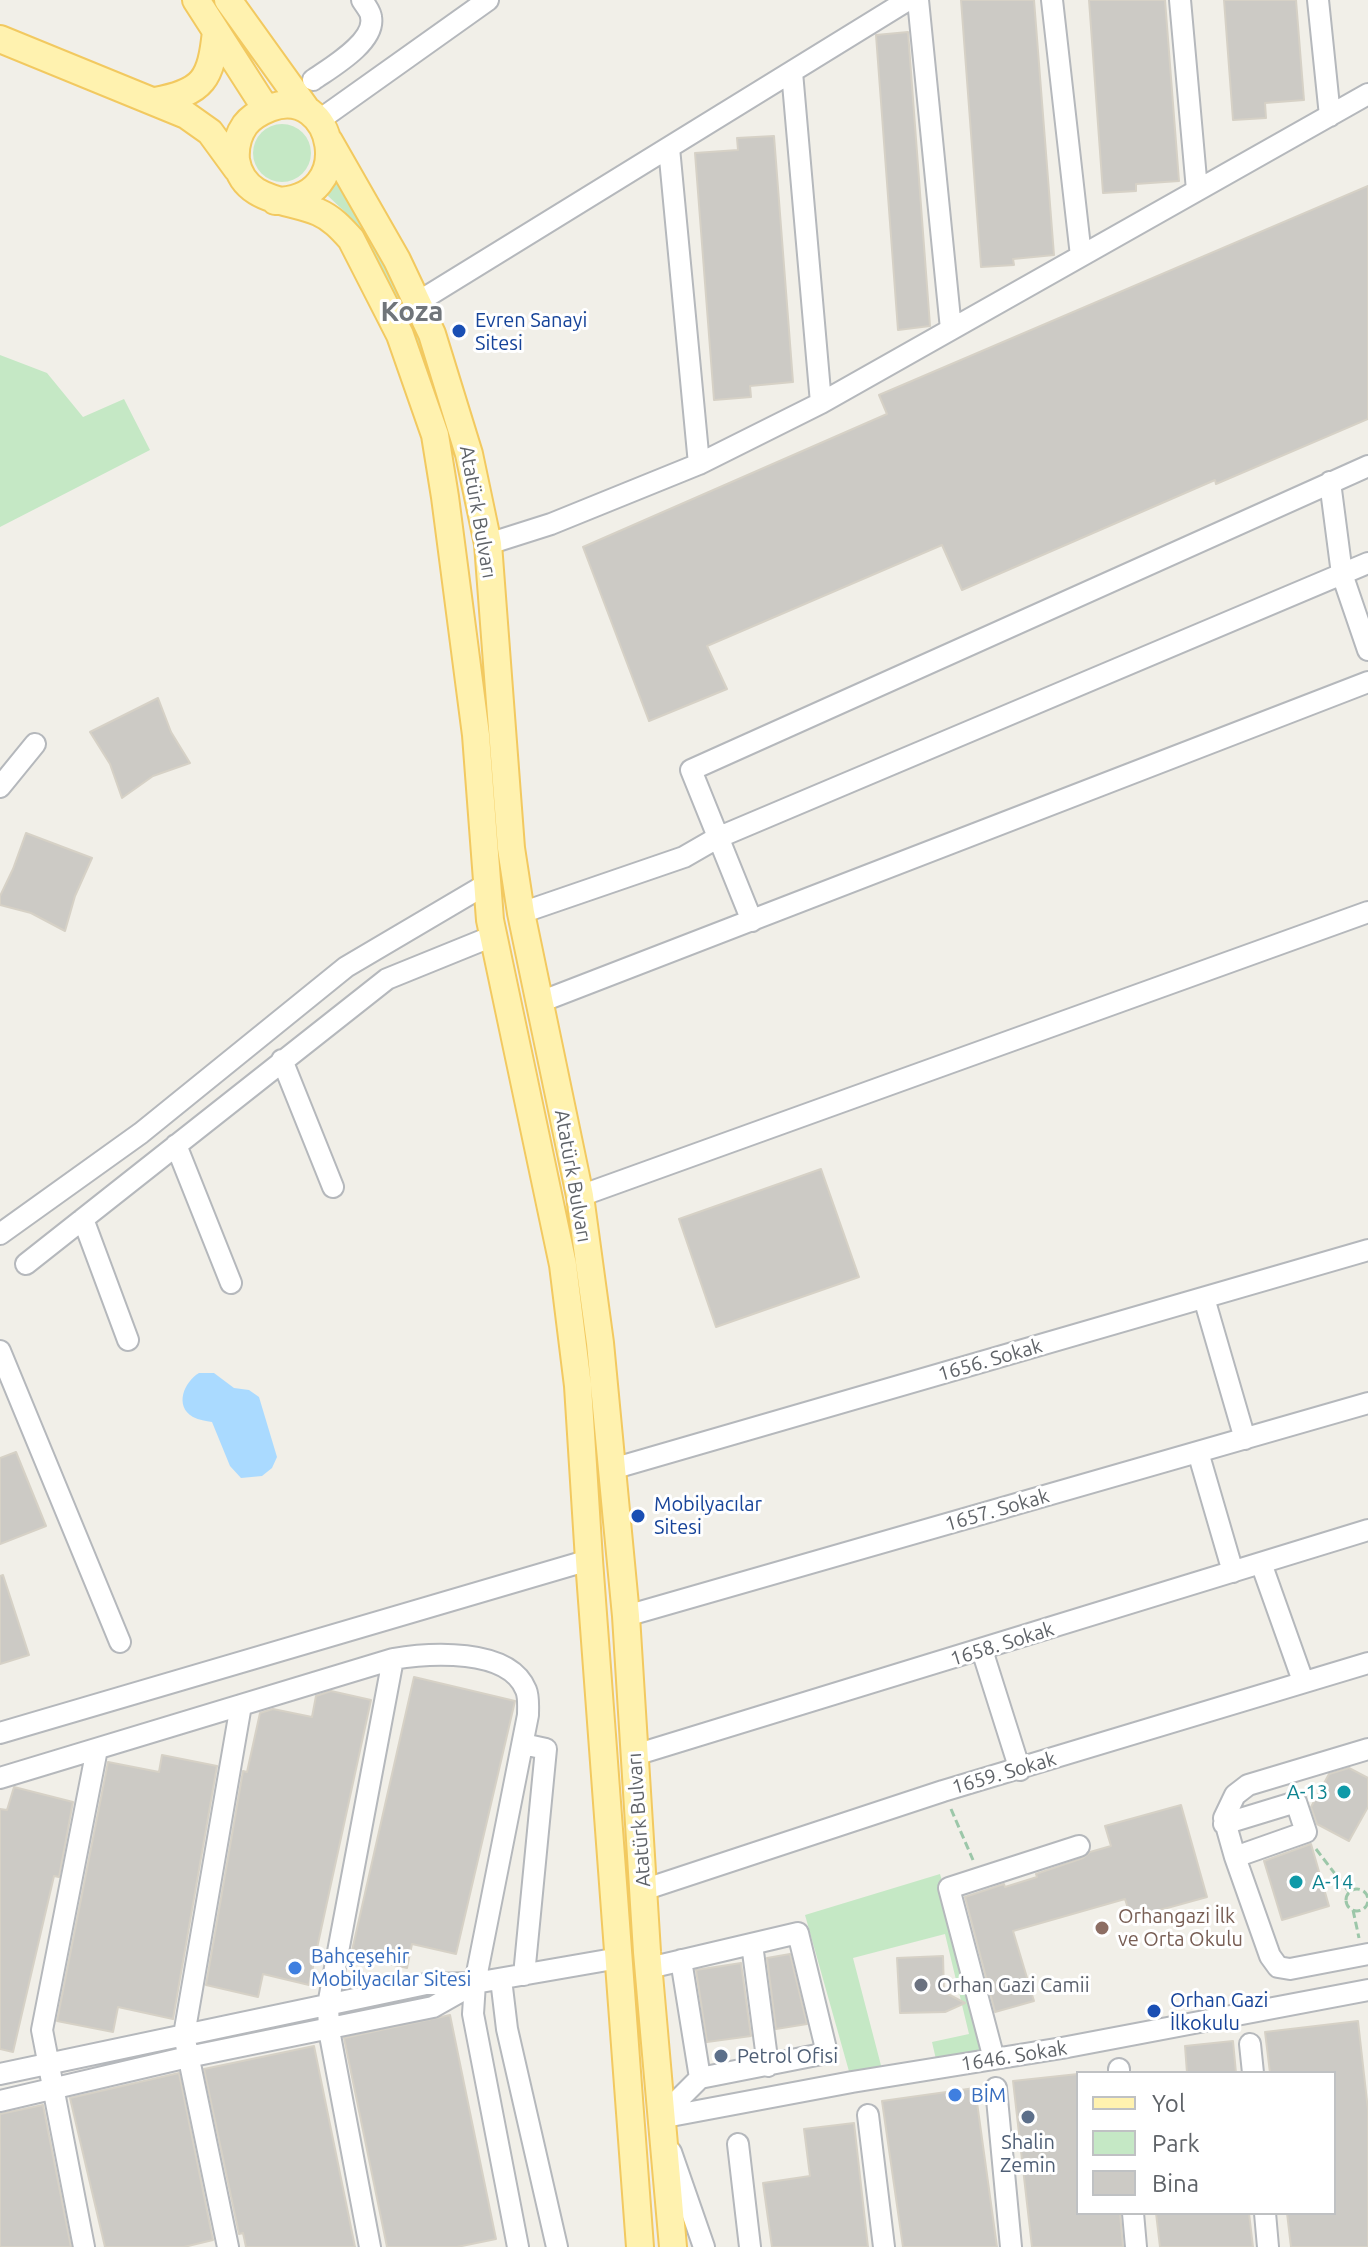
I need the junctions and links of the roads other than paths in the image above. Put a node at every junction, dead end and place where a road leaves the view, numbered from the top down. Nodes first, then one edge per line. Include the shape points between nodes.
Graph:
1 (196, 0) edge
2 (228, 0) edge
3 (362, 0) edge
4 (488, 0) edge
5 (908, 0) edge
6 (918, 0) edge
7 (1052, 0) edge
8 (1180, 0) edge
9 (1318, 0) edge
10 (216, 31) junction
11 (0, 39) edge
12 (792, 72) junction
13 (313, 80) dead end
14 (1368, 94) edge
15 (155, 101) junction
16 (261, 112) junction
17 (1330, 116) junction
18 (318, 124) junction
19 (669, 148) junction
20 (240, 174) junction
21 (1197, 190) junction
22 (275, 201) junction
23 (1081, 256) junction
24 (418, 302) junction
25 (951, 329) junction
26 (821, 403) junction
27 (699, 464) junction
28 (1368, 466) edge
29 (1330, 482) junction
30 (488, 544) junction
31 (452, 548) junction
32 (1368, 563) edge
33 (1342, 574) junction
34 (1368, 650) edge
35 (1368, 682) edge
36 (35, 744) dead end
37 (0, 787) edge
38 (717, 838) junction
39 (485, 885) junction
40 (1368, 912) edge
41 (521, 913) junction
42 (752, 921) junction
43 (491, 928) junction
44 (540, 1002) junction
45 (282, 1060) junction
46 (176, 1145) junction
47 (333, 1187) dead end
48 (580, 1196) junction
49 (83, 1219) junction
50 (0, 1234) edge
51 (1368, 1250) edge
52 (26, 1264) dead end
53 (231, 1283) dead end
54 (1204, 1298) junction
55 (128, 1340) dead end
56 (0, 1351) edge
57 (1368, 1403) edge
58 (1245, 1439) junction
59 (1198, 1452) junction
60 (612, 1469) junction
61 (1368, 1530) edge
62 (589, 1560) junction
63 (1261, 1563) junction
64 (1233, 1572) junction
65 (626, 1616) junction
66 (120, 1642) dead end
67 (982, 1650) junction
68 (393, 1659) junction
69 (1368, 1663) edge
70 (1303, 1681) junction
71 (241, 1705) junction
72 (0, 1733) edge
73 (523, 1744) junction
74 (97, 1749) junction
75 (1368, 1749) edge
76 (635, 1755) junction
77 (1020, 1770) junction
78 (1287, 1774) junction
79 (0, 1778) edge
80 (1296, 1802) junction
81 (1224, 1824) junction
82 (1079, 1846) dead end
83 (1235, 1857) junction
84 (643, 1890) junction
85 (752, 1944) junction
86 (1365, 1955) edge
87 (619, 1958) junction
88 (681, 1960) junction
89 (649, 1968) junction
90 (524, 1975) junction
91 (501, 1979) junction
92 (475, 1983) junction
93 (1368, 1990) edge
94 (328, 2005) junction
95 (329, 2030) junction
96 (184, 2035) junction
97 (1250, 2044) dead end
98 (188, 2057) junction
99 (994, 2059) junction
100 (48, 2062) junction
101 (768, 2066) junction
102 (1253, 2071) edge
103 (0, 2074) edge
104 (700, 2078) junction
105 (52, 2088) junction
106 (996, 2088) dead end
107 (0, 2101) edge
108 (868, 2115) dead end
109 (660, 2118) junction
110 (738, 2144) dead end
111 (1133, 2215) edge
112 (1265, 2215) edge
113 (84, 2247) edge
114 (228, 2247) edge
115 (370, 2247) edge
116 (518, 2247) edge
117 (557, 2247) edge
118 (640, 2247) edge
119 (673, 2247) edge
120 (704, 2247) edge
121 (750, 2247) edge
122 (884, 2247) edge
123 (1011, 2247) edge
124 (1136, 2247) edge
125 (1268, 2247) edge

1 - 10 main road
2 - 18 main road, Atatürk Bulvarı
3 - 13 street via 372,18 361,45
4 - 18 street
5 - 12 street
6 - 25 street
7 - 23 street
8 - 21 street
9 - 17 street
10 - 15 main road via 212,61 197,87
10 - 16 main road
11 - 15 main road
12 - 19 street
12 - 26 street
14 - 17 street
15 - 16 main road via 218,119
15 - 20 main road, Atatürk Bulvarı via 203,126
16 - 18 main road via 286,105
16 - 20 main road via 240,133
17 - 21 street
18 - 22 main road via 330,156 320,183 298,199
18 - 24 main road, Atatürk Bulvarı
19 - 24 street
19 - 27 street
20 - 22 main road, Atatürk Bulvarı via 250,187
21 - 23 street
22 - 31 main road, Atatürk Bulvarı via 320,213 341,227 387,307 435,435
23 - 25 street
24 - 30 main road, Atatürk Bulvarı via 455,403
25 - 26 street
26 - 27 street
27 - 30 street
28 - 29 street
29 - 33 street
29 - 38 street via 691,770
30 - 31 main road
30 - 41 main road, Atatürk Bulvarı via 511,848
31 - 39 main road, Atatürk Bulvarı via 476,735
32 - 33 street
33 - 34 street
33 - 38 street
35 - 42 street
36 - 37 street
38 - 41 street via 684,857
38 - 42 street
39 - 43 main road, Atatürk Bulvarı
39 - 50 street via 346,967 141,1133
40 - 48 street
41 - 43 main road
41 - 44 main road, Atatürk Bulvarı
42 - 44 street
43 - 45 street via 387,979
43 - 62 main road, Atatürk Bulvarı via 563,1265 578,1386
44 - 48 main road, Atatürk Bulvarı
45 - 46 street
45 - 47 street
46 - 49 street
46 - 53 street
48 - 60 main road, Atatürk Bulvarı
49 - 52 street
49 - 55 street
51 - 54 street, 1656. Sokak
54 - 58 street
54 - 60 street, 1656. Sokak
56 - 66 street
57 - 58 street, 1657. Sokak
58 - 59 street, 1657. Sokak
59 - 64 street
59 - 65 street, 1657. Sokak
60 - 65 main road, Atatürk Bulvarı
61 - 63 street, 1658. Sokak
62 - 72 street
62 - 87 main road, Atatürk Bulvarı
63 - 64 street, 1658. Sokak
63 - 70 street
64 - 67 street, 1658. Sokak
65 - 76 main road, Atatürk Bulvarı
67 - 76 street, 1658. Sokak
67 - 77 street
68 - 71 street
68 - 73 street via 423,1654 469,1657 515,1674 528,1694
68 - 94 street
69 - 70 street, 1659. Sokak
70 - 77 street, 1659. Sokak
71 - 74 street
71 - 96 street
73 - 90 street via 546,1749
73 - 92 street
74 - 79 street
74 - 100 street via 42,2030
75 - 78 street
76 - 84 main road, Atatürk Bulvarı
77 - 84 street, 1659. Sokak
78 - 80 street
78 - 81 street via 1242,1789 1230,1803
80 - 81 street
80 - 83 street via 1306,1832
81 - 83 street
82 - 99 street via 949,1888
83 - 86 street via 1278,1967 1286,1970
84 - 89 main road, Atatürk Bulvarı
85 - 88 street
85 - 101 street
85 - 101 street via 798,1933 827,2053
87 - 90 street
87 - 118 main road, Atatürk Bulvarı
88 - 89 street
88 - 104 street
89 - 109 main road, Atatürk Bulvarı
90 - 91 street
91 - 92 street
91 - 117 street via 507,2029
92 - 94 street via 426,1984
92 - 95 street via 433,2007
92 - 116 street via 474,2029
93 - 99 street, 1646. Sokak
94 - 95 street
94 - 96 street
95 - 98 street
95 - 115 street
96 - 98 street
96 - 100 street
97 - 102 street
98 - 105 street
98 - 114 street
99 - 109 street, 1646. Sokak
100 - 103 street
100 - 105 street
101 - 104 street
104 - 109 street
105 - 107 street
105 - 113 street
106 - 123 street
108 - 122 street
109 - 119 main road, Atatürk Bulvarı
109 - 120 street
110 - 121 street
111 - 124 street
112 - 125 street

